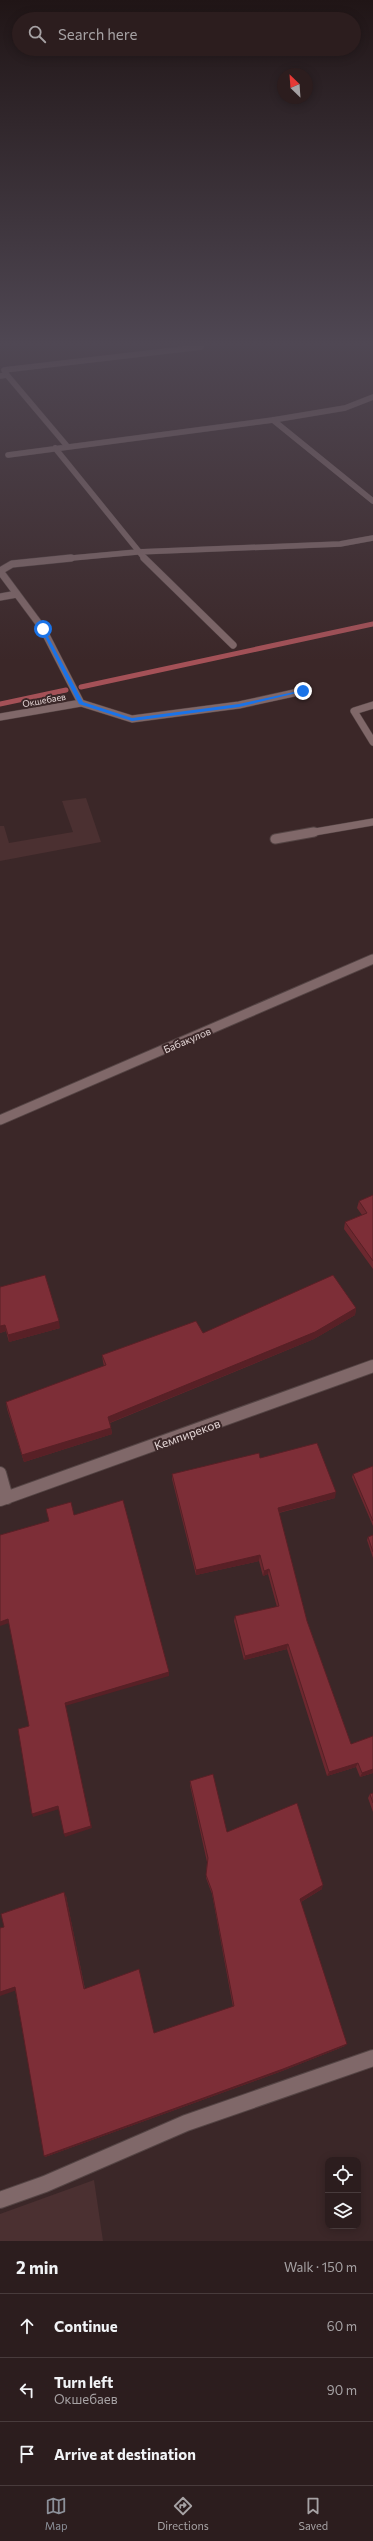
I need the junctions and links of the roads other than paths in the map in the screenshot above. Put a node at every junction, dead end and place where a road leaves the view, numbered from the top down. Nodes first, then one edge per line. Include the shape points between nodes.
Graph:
1 (34, 452) edge
2 (58, 452) edge
3 (312, 452) edge
4 (8, 456) dead end
5 (373, 501) edge
6 (373, 538) edge
7 (137, 552) junction
8 (17, 594) junction
9 (0, 597) edge
10 (233, 645) dead end
11 (303, 691) dead end
12 (81, 703) junction
13 (373, 705) edge
14 (0, 717) edge
15 (373, 742) edge
16 (373, 822) edge
17 (275, 839) dead end
18 (373, 959) edge
19 (0, 1120) edge
20 (373, 1366) edge
21 (0, 1473) edge
22 (3, 1499) edge
23 (373, 2058) edge
24 (0, 2200) edge

1 - 4 street
2 - 7 street
3 - 5 street
6 - 7 street via 340,544
7 - 8 street via 12,564 0,571
7 - 10 street
8 - 9 street
8 - 12 street via 43,629
11 - 12 street, Окшебаев via 239,705 132,719
12 - 14 street, Окшебаев
13 - 15 street via 354,711
16 - 17 street
18 - 19 street, Бабакулов
20 - 22 street, Кемпиреков
21 - 22 street
23 - 24 street via 186,2123 45,2184

